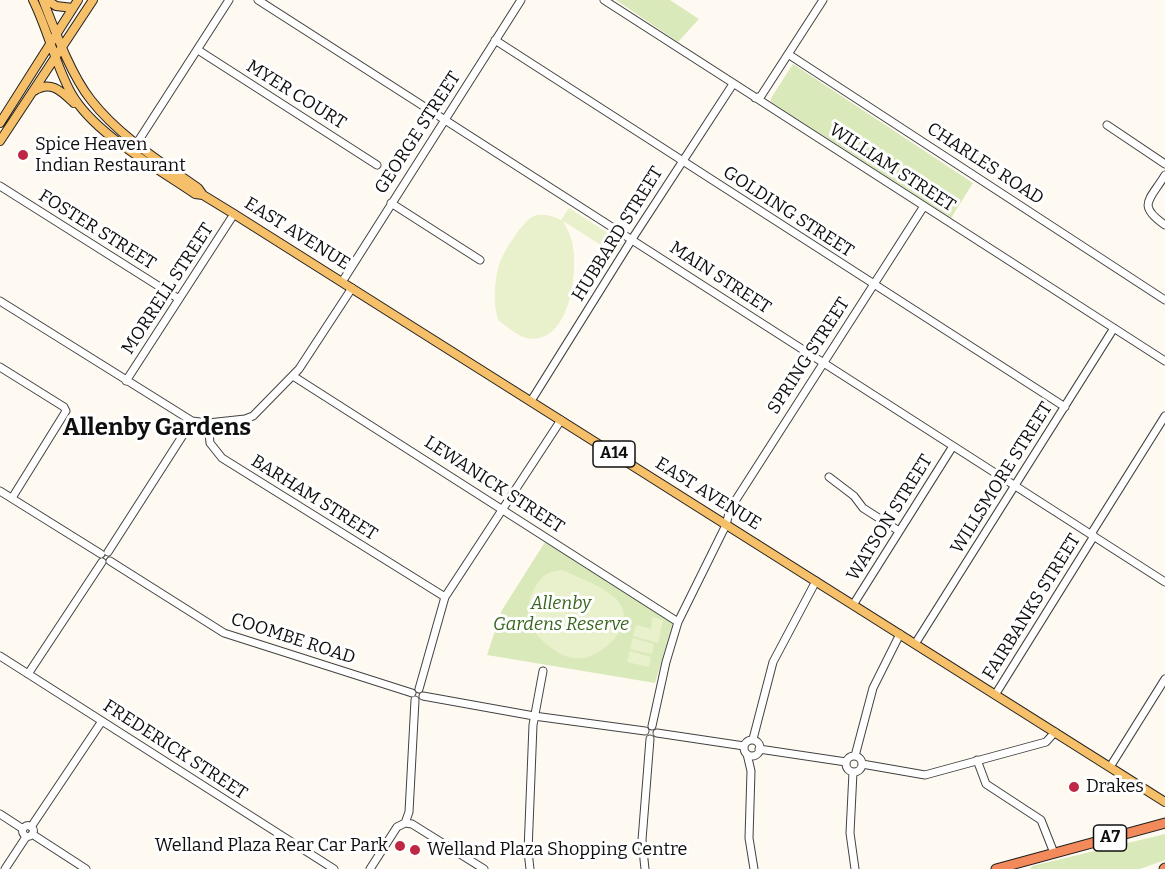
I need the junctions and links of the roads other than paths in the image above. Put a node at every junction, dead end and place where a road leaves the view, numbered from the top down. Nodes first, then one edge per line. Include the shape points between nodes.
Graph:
1 (33, 0) edge
2 (45, 0) edge
3 (78, 0) edge
4 (93, 0) edge
5 (229, 0) edge
6 (258, 0) edge
7 (521, 0) edge
8 (604, 0) edge
9 (823, 0) edge
10 (73, 8) junction
11 (54, 39) junction
12 (495, 40) junction
13 (198, 50) junction
14 (59, 52) junction
15 (788, 54) junction
16 (733, 84) junction
17 (32, 93) junction
18 (755, 98) junction
19 (83, 111) junction
20 (445, 120) junction
21 (0, 123) edge
22 (1107, 125) dead end
23 (0, 141) edge
24 (137, 143) junction
25 (682, 162) junction
26 (1165, 164) edge
27 (378, 165) dead end
28 (1165, 175) edge
29 (0, 186) edge
30 (203, 195) junction
31 (391, 203) junction
32 (924, 206) junction
33 (234, 214) junction
34 (1165, 225) edge
35 (632, 240) junction
36 (480, 260) dead end
37 (342, 282) junction
38 (873, 284) junction
39 (352, 288) junction
40 (179, 299) junction
41 (1165, 300) edge
42 (0, 301) edge
43 (1114, 328) junction
44 (1164, 359) edge
45 (822, 362) junction
46 (0, 367) edge
47 (293, 375) junction
48 (126, 381) junction
49 (531, 401) junction
50 (1065, 407) junction
51 (1165, 416) edge
52 (561, 420) junction
53 (192, 421) junction
54 (208, 423) junction
55 (953, 446) junction
56 (829, 477) dead end
57 (1015, 485) junction
58 (0, 491) edge
59 (12, 498) junction
60 (502, 508) junction
61 (726, 525) junction
62 (899, 531) junction
63 (1092, 535) junction
64 (104, 553) junction
65 (110, 561) junction
66 (102, 562) junction
67 (816, 581) junction
68 (1165, 582) edge
69 (446, 597) junction
70 (854, 605) junction
71 (678, 622) junction
72 (900, 634) junction
73 (915, 644) junction
74 (0, 656) edge
75 (543, 671) dead end
76 (28, 674) junction
77 (1165, 679) edge
78 (417, 694) junction
79 (995, 695) junction
80 (534, 716) junction
81 (102, 721) junction
82 (652, 726) junction
83 (645, 731) junction
84 (1055, 732) junction
85 (657, 733) junction
86 (650, 739) junction
87 (753, 739) junction
88 (744, 746) junction
89 (759, 749) junction
90 (747, 754) junction
91 (855, 756) junction
92 (977, 760) junction
93 (846, 762) junction
94 (862, 764) junction
95 (1110, 767) junction
96 (853, 772) junction
97 (1165, 802) edge
98 (0, 814) edge
99 (405, 823) junction
100 (1164, 824) edge
101 (30, 833) junction
102 (1054, 853) junction
103 (1023, 865) edge
104 (5, 869) edge
105 (86, 869) edge
106 (334, 869) edge
107 (370, 869) edge
108 (484, 869) edge
109 (530, 869) edge
110 (645, 869) edge
111 (753, 869) edge
112 (855, 869) edge
113 (996, 869) edge

1 - 11 main road, A14
2 - 10 main road
2 - 11 main road, A14
3 - 10 main road
4 - 14 main road
5 - 13 street
6 - 20 street, MAIN STREET
7 - 12 street, GEORGE STREET
8 - 16 street, WILLIAM STREET
9 - 15 street
10 - 11 main road
11 - 14 main road, EAST AVENUE / A14
11 - 14 main road, EAST AVENUE / A14
11 - 21 main road
12 - 20 street, GEORGE STREET
12 - 25 street, GOLDING STREET
13 - 24 street
13 - 27 street, MYER COURT
14 - 17 main road
14 - 19 main road, EAST AVENUE / A14 via 72,94
14 - 24 main road, EAST AVENUE / A14 via 91,100
15 - 18 street via 761,96
15 - 41 street, CHARLES ROAD
16 - 18 street, WILLIAM STREET
16 - 25 street, HUBBARD STREET
17 - 19 main road via 45,86 55,87
17 - 23 main road
18 - 32 street, WILLIAM STREET
19 - 30 main road, EAST AVENUE / A14 via 145,160 195,194
20 - 31 street, GEORGE STREET
20 - 35 street, MAIN STREET
22 - 26 street
24 - 30 main road, EAST AVENUE / A14
25 - 35 street, HUBBARD STREET
25 - 38 street, GOLDING STREET
28 - 34 street via 1147,203 1150,215
29 - 40 street, FOSTER STREET
30 - 33 main road, EAST AVENUE / A14
31 - 36 street
31 - 37 street, GEORGE STREET
32 - 38 street, SPRING STREET
32 - 43 street, WILLIAM STREET
33 - 37 main road, EAST AVENUE / A14
33 - 40 street, MORRELL STREET
35 - 45 street, MAIN STREET
35 - 49 street, HUBBARD STREET
37 - 39 main road, EAST AVENUE / A14
38 - 45 street, SPRING STREET
38 - 50 street, GOLDING STREET
39 - 47 street
39 - 49 main road, EAST AVENUE / A14
40 - 48 street, MORRELL STREET
42 - 48 street
43 - 44 street, WILLIAM STREET
43 - 50 street, WILLSMORE STREET
45 - 55 street, MAIN STREET
45 - 61 street, SPRING STREET via 730,509
46 - 59 street via 64,406 66,411
47 - 54 street via 253,416
47 - 60 street, LEWANICK STREET
48 - 53 street
49 - 52 main road, EAST AVENUE / A14
50 - 57 street, WILLSMORE STREET
51 - 63 street, FAIRBANKS STREET
52 - 60 street
52 - 61 main road, EAST AVENUE / A14
53 - 54 street
53 - 64 street
54 - 69 street, BARHAM STREET via 210,443 222,458
55 - 57 street, MAIN STREET
55 - 62 street, WATSON STREET
56 - 62 street via 863,508
57 - 63 street, MAIN STREET
57 - 73 street, WILLSMORE STREET
58 - 59 street
59 - 64 street
60 - 69 street
60 - 71 street, LEWANICK STREET
61 - 67 main road, EAST AVENUE / A14
61 - 71 street, SPRING STREET
62 - 70 street, WATSON STREET
63 - 68 street, MAIN STREET
63 - 79 street, FAIRBANKS STREET
64 - 65 street via 111,556
64 - 66 street via 99,558
65 - 66 street
65 - 78 street, COOMBE ROAD via 224,633
66 - 76 street
67 - 70 main road, EAST AVENUE / A14
67 - 87 street via 773,662
69 - 78 street
70 - 72 main road, EAST AVENUE / A14
71 - 82 street, SPRING STREET
72 - 73 main road, EAST AVENUE / A14
72 - 91 street via 873,688
73 - 79 main road, EAST AVENUE / A14
74 - 76 street, FREDERICK STREET
75 - 80 street
76 - 81 street, FREDERICK STREET
77 - 95 street
78 - 80 street, COOMBE ROAD
78 - 99 street
79 - 84 main road, EAST AVENUE / A14
80 - 83 street, COOMBE ROAD
80 - 109 street
81 - 101 street
81 - 106 street, FREDERICK STREET
82 - 83 street
82 - 85 street
83 - 86 street
84 - 92 street via 1046,742
84 - 95 main road, EAST AVENUE / A14
85 - 86 street
85 - 88 street
86 - 110 street via 642,840
87 - 88 street
87 - 89 street
88 - 90 street
89 - 90 street via 755,755
89 - 93 street
90 - 111 street via 751,771 749,838
91 - 93 street
91 - 94 street
92 - 94 street via 925,775
92 - 102 street via 986,784 1041,820
93 - 96 street
94 - 96 street via 859,771
95 - 97 main road, EAST AVENUE / A14
96 - 112 street via 850,833
98 - 101 street via 23,829 26,826
99 - 107 street via 397,827
99 - 108 street
100 - 102 highway, A7
101 - 104 street
101 - 105 street
102 - 103 highway, A7
103 - 113 highway, A7

